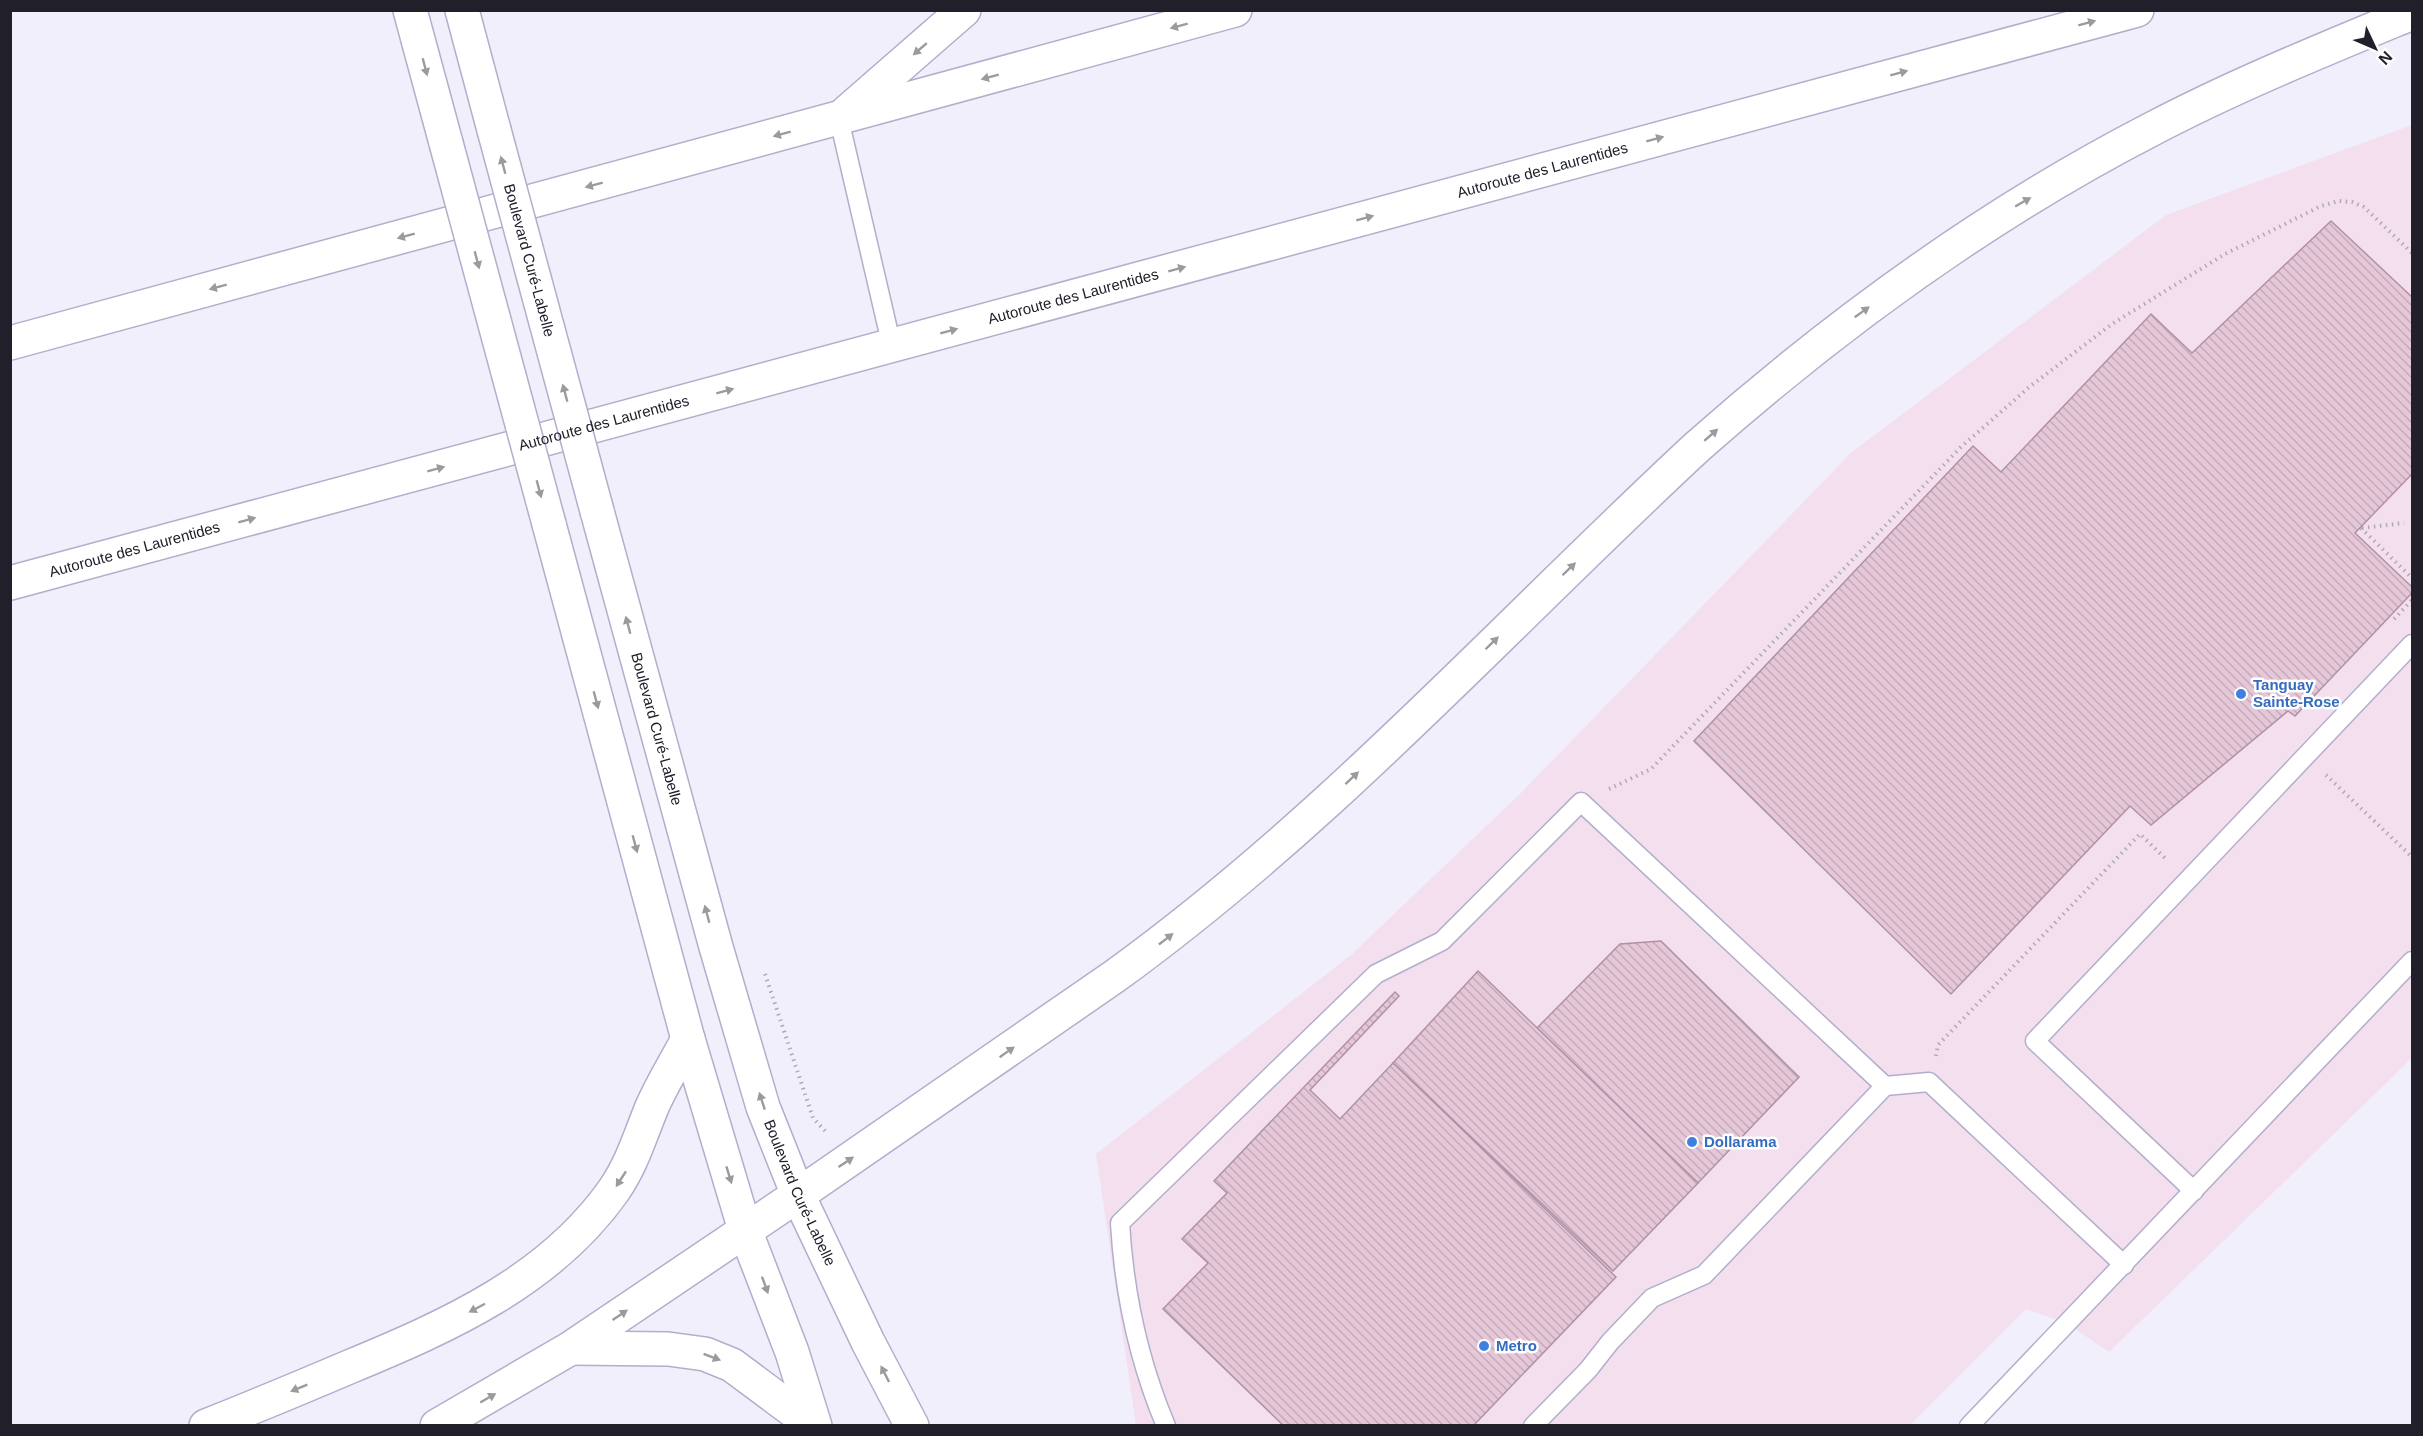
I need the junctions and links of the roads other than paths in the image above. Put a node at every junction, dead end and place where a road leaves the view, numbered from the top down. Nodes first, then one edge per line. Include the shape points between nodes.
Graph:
1 (410, 10) edge
2 (462, 10) edge
3 (964, 10) edge
4 (1235, 10) edge
5 (2137, 10) edge
6 (2412, 13) edge
7 (839, 119) junction
8 (10, 343) edge
9 (892, 347) junction
10 (191, 535) junction
11 (10, 583) edge
12 (10, 607) edge
13 (2412, 644) edge
14 (2412, 961) edge
15 (688, 1039) junction
16 (1885, 1086) junction
17 (2194, 1191) junction
18 (798, 1195) junction
19 (746, 1230) junction
20 (2124, 1265) junction
21 (571, 1348) junction
22 (206, 1425) edge
23 (436, 1425) edge
24 (814, 1425) edge
25 (912, 1425) edge
26 (1166, 1425) edge
27 (1533, 1425) edge
28 (1969, 1425) edge

1 -> 15 main road, bridge
18 -> 2 main road, Boulevard Curé-Labelle, bridge via 748,1058
3 -> 7 main road
4 -> 7 main road
9 -> 5 main road, Autoroute des Laurentides
18 -> 6 main road via 1052,1021 1204,908 1326,802 1697,447 1781,375 1871,306 2010,209 2151,129
7 -> 8 main road
7 - 9 lane
10 -> 9 main road, Autoroute des Laurentides
10 - 11 main road, Autoroute des Laurentides
10 - 12 main road
13 - 17 lane via 2035,1041
14 - 17 lane
15 -> 19 main road
15 -> 22 main road via 652,1108 630,1166 586,1224 530,1275 491,1300 406,1342
16 - 20 lane via 1929,1082
16 - 26 lane via 1581,802 1442,941 1376,974 1120,1223 1134,1322
16 - 27 lane via 1704,1275 1652,1298
17 - 20 lane
18 - 19 main road
25 -> 18 main road, Boulevard Curé-Labelle
21 -> 19 main road
19 -> 24 main road via 792,1352
20 - 28 lane
23 -> 21 main road
21 -> 24 main road via 668,1349 705,1354 732,1365

